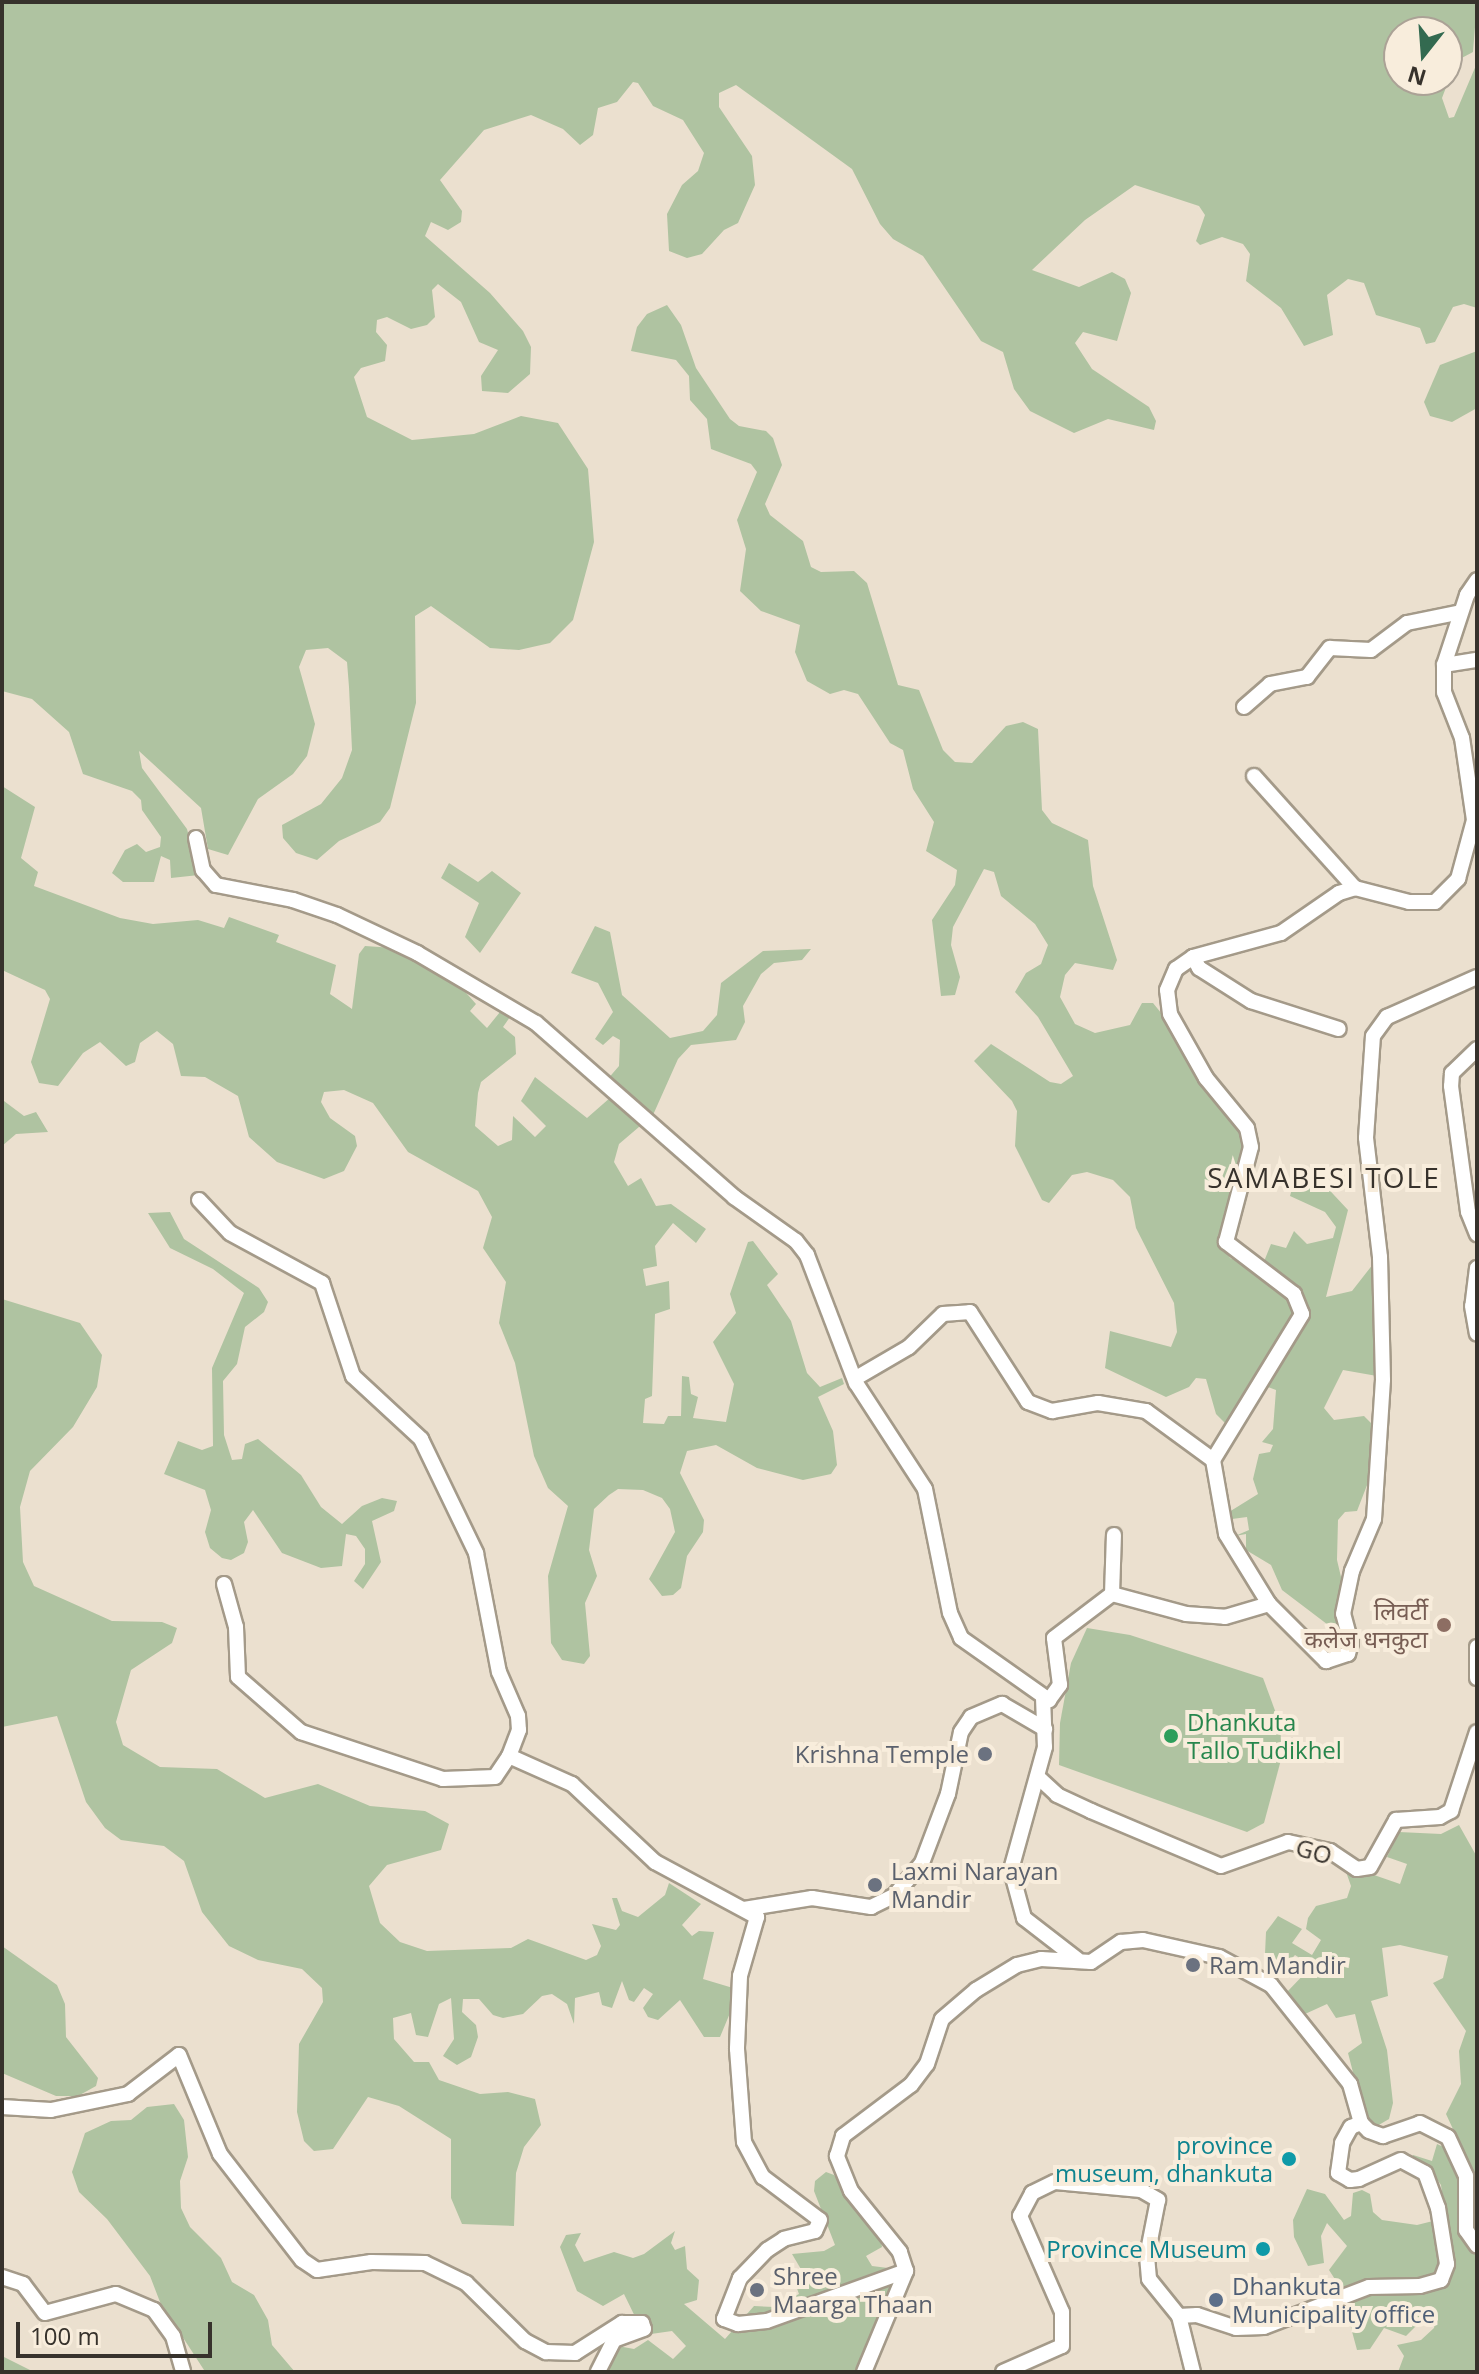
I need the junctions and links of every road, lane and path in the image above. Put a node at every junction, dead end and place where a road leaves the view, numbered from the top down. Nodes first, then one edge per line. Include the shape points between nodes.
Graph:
1 (1477, 580) edge
2 (1461, 612) junction
3 (1477, 660) edge
4 (1444, 665) junction
5 (1244, 707) dead end
6 (1254, 776) dead end
7 (196, 838) dead end
8 (1355, 888) junction
9 (1193, 957) junction
10 (1477, 977) edge
11 (1339, 1029) dead end
12 (1477, 1049) edge
13 (199, 1200) dead end
14 (1477, 1234) edge
15 (1477, 1268) edge
16 (1477, 1334) edge
17 (856, 1378) junction
18 (1213, 1460) junction
19 (1114, 1535) dead end
20 (224, 1584) dead end
21 (1112, 1594) junction
22 (1269, 1604) junction
23 (1477, 1647) edge
24 (1477, 1678) edge
25 (1040, 1697) junction
26 (1045, 1729) junction
27 (1477, 1732) edge
28 (509, 1756) junction
29 (1038, 1777) junction
30 (744, 1909) junction
31 (1083, 1963) junction
32 (2, 2107) edge
33 (1361, 2123) junction
34 (1477, 2246) edge
35 (906, 2271) junction
36 (2, 2277) edge
37 (1179, 2316) junction
38 (183, 2372) edge
39 (598, 2372) edge
40 (864, 2372) edge
41 (1003, 2372) edge
42 (1193, 2372) edge

1 - 2 street
2 - 4 street
2 - 5 street via 1407,623 1371,650 1330,648 1307,677 1270,684
3 - 4 street
4 - 8 street via 1444,692 1462,738 1474,820 1458,879 1435,902 1409,902
6 - 8 street
7 - 17 street via 203,870 216,885 337,915 417,953 536,1023 734,1197 796,1241 807,1255
8 - 9 street via 1339,893 1281,933
9 - 11 street via 1199,968 1251,1001
9 - 18 street via 1176,969 1166,1002 1206,1078 1247,1128 1251,1147 1226,1242 1294,1294 1302,1314
10 - 22 street via 1387,1017 1373,1036 1366,1138 1380,1257 1383,1380 1374,1519 1350,1578 1343,1614 1351,1643 1348,1654 1326,1661
12 - 14 street via 1452,1073 1451,1098 1468,1212
13 - 28 street via 230,1233 322,1283 353,1376 421,1439 476,1553 499,1672 518,1716 519,1730
15 - 16 street via 1472,1306
17 - 18 street via 909,1347 943,1314 970,1312 1028,1402 1052,1411 1098,1403 1146,1411
17 - 25 street via 871,1410 925,1489 950,1613 961,1638
18 - 22 street via 1226,1534
19 - 21 street
20 - 28 street via 236,1627 238,1677 301,1732 443,1779 495,1777
21 - 22 street via 1186,1614 1225,1617
21 - 25 street via 1058,1632 1054,1649 1060,1685 1049,1700
23 - 24 street
25 - 26 street
26 - 29 street
26 - 30 street via 1002,1704 971,1717 961,1732 948,1794 922,1863 894,1896 871,1907 812,1898
27 - 29 street, GO via 1451,1811 1440,1817 1396,1820 1370,1867 1357,1869 1330,1851 1288,1842 1221,1866 1078,1805
28 - 30 street via 572,1784 655,1862
29 - 31 street via 1012,1850 1017,1906 1038,1932
30 - 35 street via 757,1917 740,1976 737,2049 744,2142 763,2177 820,2220 815,2231 767,2250 740,2278 724,2319 738,2324 767,2321
31 - 33 street via 1121,1942 1143,1940 1219,1957 1245,1969 1271,1985 1350,2084
31 - 35 street via 1041,1959 1017,1965 976,1990 942,2019 927,2064 911,2085 843,2136 837,2156 845,2180 868,2217 900,2252
32 - 39 street via 51,2110 128,2094 179,2055 220,2154 302,2260 317,2270 371,2262 425,2263 466,2283 525,2341 546,2352 575,2353 622,2323 642,2323 644,2329 614,2340
33 - 34 street via 1383,2136 1420,2123 1448,2137 1466,2176 1466,2230
33 - 37 street via 1351,2127 1342,2143 1338,2173 1359,2179 1401,2160 1425,2173 1438,2208 1447,2264 1441,2280 1369,2287 1264,2327 1236,2328 1197,2315
35 - 40 street
36 - 38 street via 23,2284 45,2313 116,2294 154,2310 173,2336
37 - 41 street via 1149,2279 1147,2256 1158,2200 1152,2193 1069,2183 1040,2187 1023,2207 1021,2223 1062,2312 1066,2334 1058,2351
37 - 42 street

